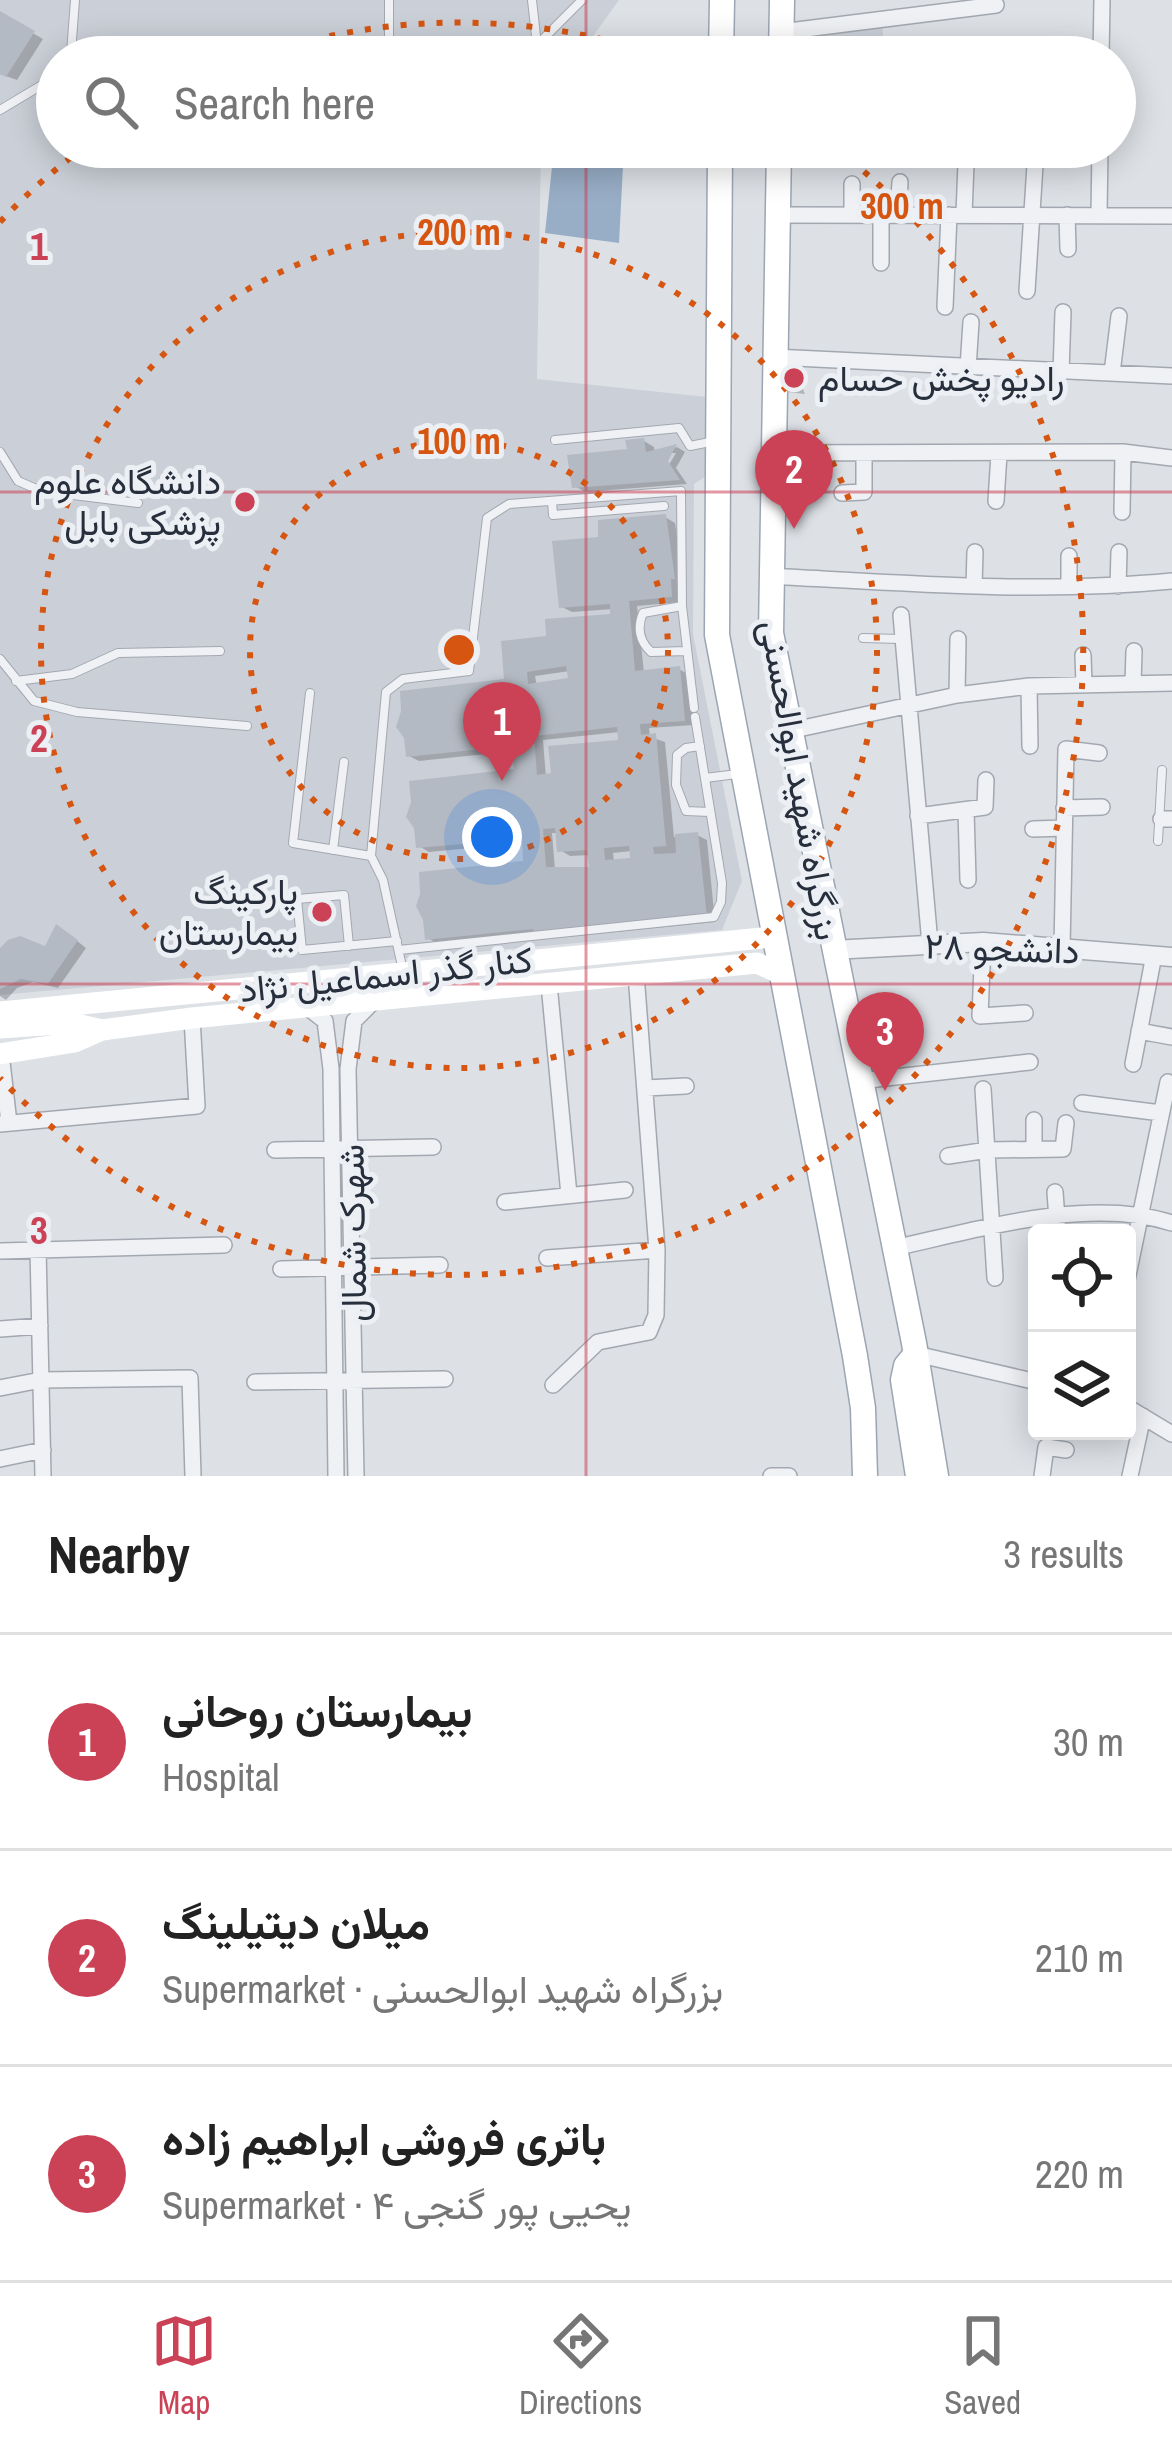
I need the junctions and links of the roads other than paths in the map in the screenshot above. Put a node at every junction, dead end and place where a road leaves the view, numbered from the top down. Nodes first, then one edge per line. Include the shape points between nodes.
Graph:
1 (75, 0) edge
2 (389, 0) edge
3 (532, 0) edge
4 (582, 0) edge
5 (722, 0) edge
6 (782, 0) edge
7 (1102, 0) edge
8 (996, 5) dead end
9 (73, 36) edge
10 (389, 36) edge
11 (536, 36) edge
12 (546, 36) edge
13 (721, 36) edge
14 (781, 36) edge
15 (829, 36) edge
16 (1101, 36) edge
17 (36, 89) edge
18 (0, 110) edge
19 (720, 168) edge
20 (778, 168) edge
21 (965, 168) edge
22 (1035, 168) edge
23 (1100, 168) edge
24 (900, 182) dead end
25 (852, 184) dead end
26 (957, 214) junction
27 (1033, 214) junction
28 (1099, 214) junction
29 (777, 215) junction
30 (852, 215) junction
31 (890, 215) junction
32 (1067, 215) junction
33 (1172, 216) edge
34 (1068, 249) dead end
35 (881, 263) dead end
36 (1027, 291) dead end
37 (945, 307) dead end
38 (1063, 312) dead end
39 (1120, 316) dead end
40 (971, 322) dead end
41 (774, 357) junction
42 (968, 368) junction
43 (1061, 373) junction
44 (1112, 373) junction
45 (1172, 376) edge
46 (555, 440) dead end
47 (717, 441) junction
48 (0, 452) edge
49 (1124, 452) junction
50 (772, 453) junction
51 (999, 454) junction
52 (864, 455) junction
53 (1172, 458) edge
54 (842, 493) dead end
55 (552, 501) junction
56 (996, 501) dead end
57 (138, 503) dead end
58 (664, 506) dead end
59 (1122, 512) dead end
60 (974, 552) dead end
61 (1119, 552) dead end
62 (1069, 556) dead end
63 (769, 576) junction
64 (1172, 581) edge
65 (974, 586) junction
66 (1070, 586) junction
67 (1118, 586) junction
68 (682, 606) junction
69 (901, 615) dead end
70 (863, 638) dead end
71 (902, 639) junction
72 (958, 639) dead end
73 (220, 651) dead end
74 (687, 651) junction
75 (1134, 651) dead end
76 (1083, 655) dead end
77 (0, 659) edge
78 (15, 681) junction
79 (1172, 683) edge
80 (1133, 684) junction
81 (1084, 685) junction
82 (1029, 686) junction
83 (310, 693) dead end
84 (958, 694) junction
85 (906, 703) junction
86 (247, 726) dead end
87 (789, 731) junction
88 (700, 746) junction
89 (1030, 746) dead end
90 (1099, 752) dead end
91 (344, 762) dead end
92 (1162, 770) dead end
93 (744, 774) junction
94 (705, 778) junction
95 (986, 780) dead end
96 (1102, 807) dead end
97 (1064, 808) junction
98 (966, 810) junction
99 (710, 812) junction
100 (918, 816) junction
101 (1167, 819) edge
102 (1064, 828) junction
103 (1033, 829) dead end
104 (1157, 841) dead end
105 (333, 850) junction
106 (371, 856) junction
107 (968, 880) dead end
108 (768, 896) junction
109 (772, 937) junction
110 (982, 942) junction
111 (930, 944) junction
112 (349, 946) junction
113 (1062, 948) junction
114 (832, 950) junction
115 (400, 955) junction
116 (1168, 956) edge
117 (758, 963) junction
118 (636, 974) junction
119 (783, 975) junction
120 (549, 984) junction
121 (375, 1000) junction
122 (307, 1006) junction
123 (0, 1012) edge
124 (1025, 1013) dead end
125 (192, 1018) junction
126 (0, 1028) edge
127 (102, 1030) junction
128 (1139, 1031) junction
129 (1172, 1036) edge
130 (0, 1054) edge
131 (1030, 1062) dead end
132 (1133, 1064) dead end
133 (339, 1069) junction
134 (859, 1081) junction
135 (1168, 1082) dead end
136 (686, 1086) dead end
137 (646, 1088) junction
138 (983, 1089) dead end
139 (1082, 1103) dead end
140 (1161, 1113) junction
141 (1034, 1120) dead end
142 (4, 1123) edge
143 (1066, 1123) dead end
144 (342, 1148) junction
145 (433, 1148) dead end
146 (1034, 1149) junction
147 (275, 1150) dead end
148 (988, 1150) junction
149 (948, 1156) dead end
150 (625, 1190) dead end
151 (1055, 1192) dead end
152 (569, 1195) junction
153 (506, 1202) dead end
154 (1142, 1213) junction
155 (1172, 1222) edge
156 (1057, 1224) edge
157 (1064, 1224) edge
158 (1028, 1225) edge
159 (992, 1226) junction
160 (1136, 1240) edge
161 (224, 1245) dead end
162 (38, 1248) junction
163 (894, 1248) junction
164 (657, 1250) junction
165 (0, 1251) edge
166 (547, 1258) dead end
167 (440, 1265) dead end
168 (343, 1268) junction
169 (281, 1269) dead end
170 (995, 1278) dead end
171 (40, 1326) junction
172 (0, 1329) edge
173 (916, 1354) junction
174 (445, 1378) dead end
175 (41, 1380) junction
176 (1028, 1380) edge
177 (345, 1381) junction
178 (255, 1382) dead end
179 (553, 1385) dead end
180 (0, 1388) edge
181 (1136, 1409) edge
182 (1172, 1434) edge
183 (1131, 1440) edge
184 (43, 1450) junction
185 (1066, 1450) dead end
186 (0, 1459) edge
187 (867, 1472) edge
188 (789, 1475) edge
189 (43, 1476) edge
190 (193, 1476) edge
191 (336, 1476) edge
192 (356, 1476) edge
193 (771, 1476) edge
194 (919, 1476) edge
195 (936, 1476) edge
196 (1042, 1476) edge
197 (1130, 1476) edge

1 - 9 lane
2 - 10 lane
3 - 11 lane
4 - 12 lane
5 - 13 main road
6 - 14 main road
7 - 16 street
8 - 15 street
17 - 18 lane
19 - 47 main road, بزرگراه شهید ابوالحسنی
20 - 29 main road, بزرگراه شهید ابوالحسنی
21 - 26 street
22 - 27 street
23 - 28 street
24 - 31 street
25 - 30 street
26 - 27 street
26 - 31 street
26 - 37 street
27 - 32 street
27 - 36 street
28 - 32 street
28 - 33 street
29 - 30 street
29 - 41 main road, بزرگراه شهید ابوالحسنی
30 - 31 street
31 - 35 street
32 - 34 street
38 - 43 street
39 - 44 street
40 - 42 street
41 - 42 street
41 - 50 main road, بزرگراه شهید ابوالحسنی
42 - 43 street
43 - 44 street
44 - 45 street
46 - 47 lane via 679,428 690,446
47 - 93 main road, بزرگراه شهید ابوالحسنی via 716,623
48 - 57 lane via 18,481 40,491
49 - 51 street
49 - 53 street
49 - 59 street
50 - 52 street
50 - 63 main road, بزرگراه شهید ابوالحسنی
51 - 52 street
51 - 56 street
52 - 54 street via 864,492
55 - 58 lane via 553,515
55 - 68 lane via 681,491
55 - 106 lane via 509,504 487,518 469,670 403,679 386,692
60 - 65 street
61 - 67 street
62 - 66 street
63 - 65 street
63 - 87 main road, بزرگراه شهید ابوالحسنی
64 - 67 street
65 - 66 street
66 - 67 street
68 - 74 lane
68 - 74 lane via 644,613 640,631 651,652
69 - 71 street
70 - 71 lane
71 - 85 street
72 - 84 street
73 - 78 lane via 118,652 72,674
74 - 88 lane
75 - 80 street
76 - 81 street
77 - 78 lane
78 - 86 lane via 34,700 77,712
79 - 80 street
80 - 81 street
81 - 82 street
82 - 84 street
82 - 89 street
83 - 105 lane via 293,843
84 - 85 street
85 - 87 street
85 - 100 street
87 - 114 main road, بزرگراه شهید ابوالحسنی
88 - 94 lane
88 - 99 lane via 677,754 676,785 686,811
90 - 97 street via 1066,749
91 - 105 lane
92 - 101 lane
93 - 94 lane
93 - 108 main road, بزرگراه شهید ابوالحسنی
94 - 99 lane
95 - 98 street via 985,807
96 - 97 street
97 - 102 street
98 - 100 street
98 - 107 street
99 - 115 lane via 722,883 714,917
100 - 111 street
101 - 104 lane
102 - 103 street
102 - 113 street
105 - 106 lane
106 - 115 lane
108 - 109 main road
108 - 119 main road, بزرگراه شهید ابوالحسنی
109 - 115 main road, کنار گذر اسماعیل نژاد
109 - 117 main road
110 - 111 street, دانشجو ۲۸
110 - 113 street, دانشجو ۲۸
110 - 124 street via 980,1016
111 - 114 street, دانشجو ۲۸
112 - 112 lane via 302,950 297,899 344,895
112 - 115 lane
113 - 116 street, دانشجو ۲۸
114 - 134 main road, بزرگراه شهید ابوالحسنی
115 - 123 main road, کنار گذر اسماعیل نژاد
116 - 128 street
117 - 118 main road
117 - 119 main road
118 - 120 main road
118 - 137 street
119 - 187 main road, بزرگراه شهید ابوالحسنی via 858,1372
120 - 121 main road
120 - 152 street
121 - 122 main road
121 - 133 street, شهرک شمال via 354,1021
122 - 125 main road
122 - 133 street, شهرک شمال via 326,1021
125 - 127 main road
125 - 142 street via 197,1106
126 - 127 main road via 72,1023
127 - 130 main road
128 - 129 street
128 - 132 street
130 - 142 street
131 - 134 street
133 - 144 street, شهرک شمال
134 - 163 main road, بزرگراه شهید ابوالحسنی
135 - 140 street
136 - 137 street
137 - 164 street
138 - 148 street
139 - 140 street
140 - 154 street
141 - 146 street
143 - 146 street via 1063,1149
144 - 145 street
144 - 147 street
144 - 168 street, شهرک شمال
146 - 148 street
148 - 149 street
148 - 159 street
150 - 152 street
151 - 156 street
152 - 153 street
154 - 155 street
154 - 157 street
154 - 160 street
158 - 159 street
159 - 163 street
159 - 170 street
161 - 162 street
162 - 165 street
162 - 171 street
163 - 173 main road, بزرگراه شهید ابوالحسنی
164 - 166 street
164 - 179 street via 649,1332 598,1342
167 - 168 street
168 - 169 street
168 - 177 street, شهرک شمال
171 - 172 street
171 - 175 street
173 - 176 street
173 - 194 main road via 903,1379
173 - 195 main road, بزرگراه شهید ابوالحسنی
174 - 177 street
175 - 180 street
175 - 184 street
175 - 190 street via 190,1378
177 - 178 street
177 - 191 street, شهرک شمال
177 - 192 street, شهرک شمال
181 - 182 street
183 - 197 street
184 - 186 street
184 - 189 street
185 - 196 street via 1046,1447
188 - 193 street

